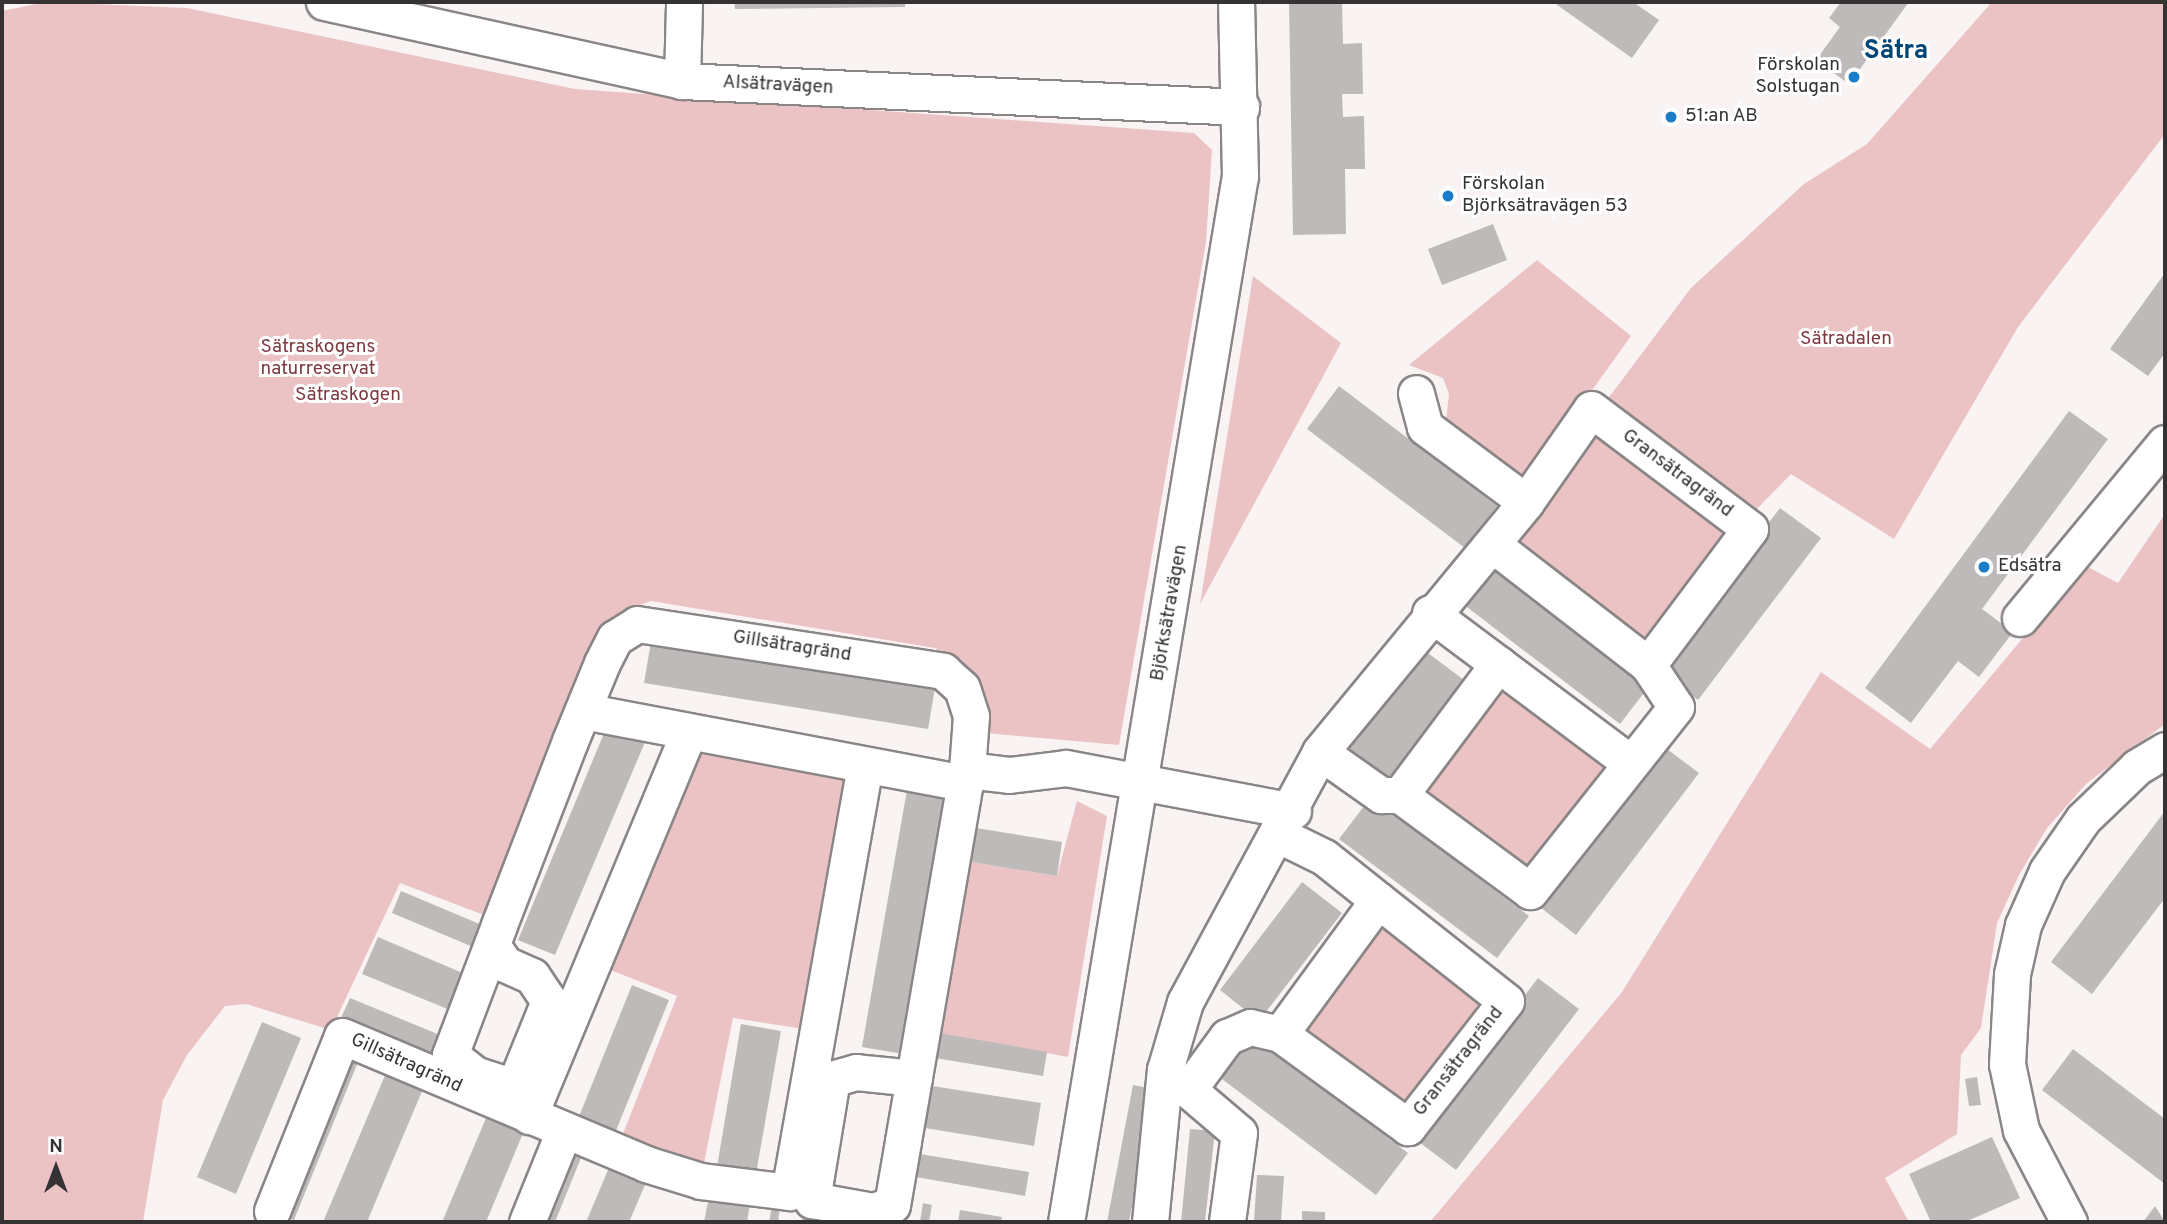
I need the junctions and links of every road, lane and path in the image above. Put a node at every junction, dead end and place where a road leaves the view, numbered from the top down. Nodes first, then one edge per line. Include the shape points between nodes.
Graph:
1 (324, 2) edge
2 (684, 2) edge
3 (1236, 2) edge
4 (682, 80) junction
5 (1241, 107) junction
6 (1416, 393) dead end
7 (2165, 443) edge
8 (1526, 502) junction
9 (1493, 545) junction
10 (1430, 613) junction
11 (2020, 618) dead end
12 (1498, 663) junction
13 (1648, 665) junction
14 (583, 712) junction
15 (688, 734) junction
16 (2165, 750) edge
17 (1320, 752) junction
18 (1628, 761) junction
19 (865, 767) junction
20 (966, 776) junction
21 (1141, 778) junction
22 (1400, 795) junction
23 (1286, 823) junction
24 (1378, 900) junction
25 (492, 945) dead end
26 (1280, 1034) junction
27 (914, 1078) junction
28 (1177, 1080) junction
29 (529, 1116) junction
30 (564, 1131) junction
31 (795, 1205) edge
32 (272, 1211) dead end
33 (901, 1214) edge
34 (527, 1222) edge
35 (1066, 1222) edge
36 (1150, 1222) edge
37 (1227, 1222) edge
38 (2069, 1222) edge

1 - 4 street, Alsätravägen
2 - 4 street
3 - 5 street, Björksätravägen
4 - 5 street, Alsätravägen
5 - 21 street, Björksätravägen via 1238,190
6 - 8 street via 1425,427
7 - 11 street
8 - 9 street, Gransätragränd
8 - 13 street, Gransätragränd via 1591,409 1750,529
9 - 10 street, Gransätragränd via 1448,604
9 - 13 street
10 - 12 street
10 - 17 street, Gransätragränd
12 - 18 street
12 - 22 street
13 - 18 street via 1676,707
14 - 15 street
14 - 20 street, Gillsätragränd via 615,638 637,624 943,671 962,688 971,716
14 - 25 street, Gillsätragränd
15 - 19 street
15 - 29 street
16 - 38 street via 2137,767 2083,819 2047,871 2023,925 2012,974 2007,1065 2018,1118
17 - 22 street via 1381,795
17 - 23 street, Gransätragränd
18 - 22 street via 1530,891
19 - 20 street
19 - 31 street
20 - 21 street via 1066,768
20 - 27 street, Gillsätragränd
21 - 23 street, Gransätragränd
21 - 35 street, Björksätravägen
23 - 24 street, Gransätragränd
23 - 28 street, Gransätragränd via 1185,1002
24 - 26 street
24 - 26 street, Gransätragränd via 1506,1001 1408,1127
26 - 28 street, Gransätragränd via 1250,1027 1227,1037
27 - 31 street via 856,1072 832,1079
27 - 33 street, Gillsätragränd
28 - 36 street, Gransätragränd
28 - 37 street via 1239,1133
29 - 30 street, Gillsätragränd
29 - 32 street, Gillsätragränd via 342,1036
30 - 31 street, Gillsätragränd via 701,1181
30 - 34 street
31 - 33 street, Gillsätragränd

